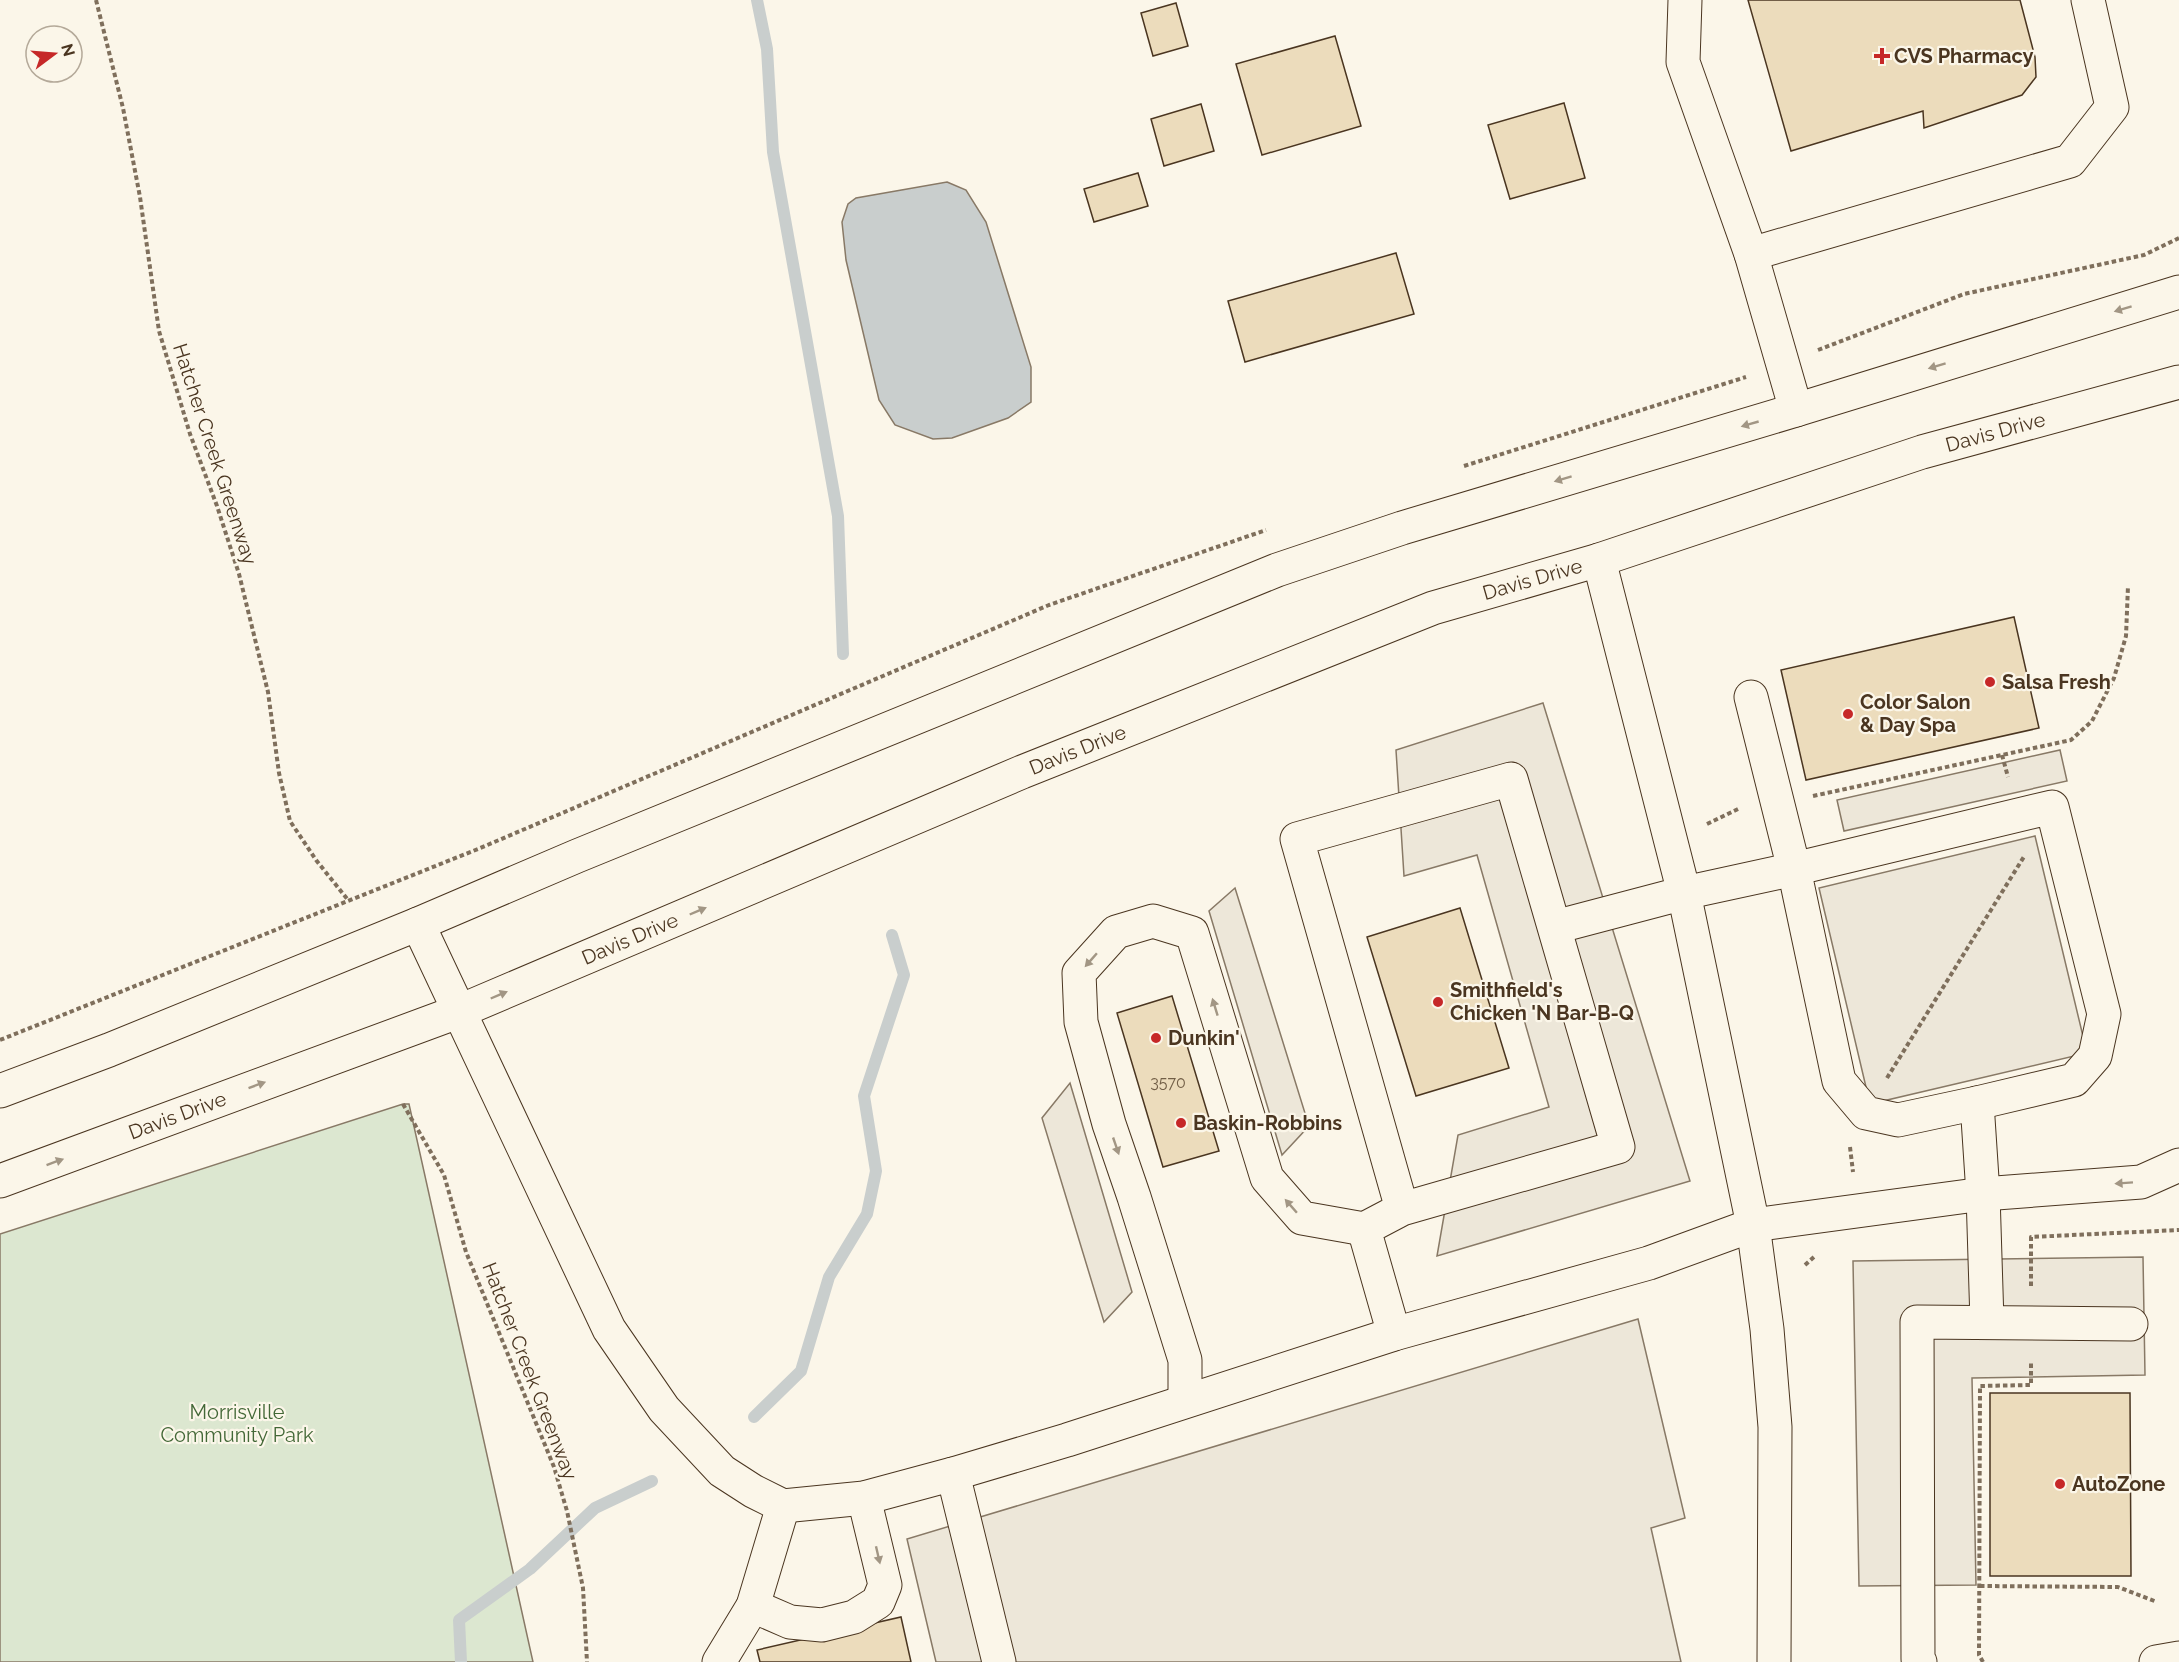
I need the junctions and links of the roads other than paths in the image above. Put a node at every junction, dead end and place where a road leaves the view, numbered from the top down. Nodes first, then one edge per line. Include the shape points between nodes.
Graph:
1 (1664, 0) edge
2 (1685, 0) edge
3 (2088, 0) edge
4 (1683, 62) junction
5 (1751, 254) junction
6 (2179, 292) edge
7 (2179, 382) edge
8 (1796, 410) junction
9 (1599, 560) junction
10 (1751, 697) dead end
11 (1794, 869) junction
12 (1684, 893) junction
13 (418, 924) junction
14 (1555, 927) junction
15 (460, 1011) junction
16 (0, 1091) edge
17 (1977, 1103) junction
18 (2179, 1166) edge
19 (0, 1181) edge
20 (1983, 1194) junction
21 (1402, 1209) junction
22 (1753, 1225) junction
23 (1364, 1229) junction
24 (1987, 1322) junction
25 (2131, 1324) dead end
26 (1394, 1334) junction
27 (1185, 1401) junction
28 (953, 1474) junction
29 (864, 1498) junction
30 (783, 1506) junction
31 (753, 1606) junction
32 (2179, 1658) edge
33 (719, 1662) edge
34 (999, 1662) edge
35 (1774, 1662) edge
36 (1920, 1662) edge
37 (2156, 1662) edge

1 - 4 main road
2 - 4 main road
3 - 5 main road via 2112,106 2070,161
4 - 5 main road
5 - 8 main road
6 -> 8 main road
7 - 9 main road, Davis Drive via 1922,452
8 -> 13 main road via 1402,528 1277,570
9 - 12 main road
15 -> 9 main road, Davis Drive via 1022,772 1422,613
10 - 11 main road
11 - 12 main road
11 - 17 main road via 1839,1081 1866,1113 1898,1120
11 - 17 main road via 2052,807 2104,1014 2095,1056 2074,1080
12 - 14 main road
12 - 22 main road
13 - 15 main road
13 - 16 main road
14 - 21 main road via 1618,1147
14 - 21 main road via 1511,779 1297,839
19 -> 15 main road, Davis Drive
15 - 30 main road via 609,1329 664,1409 722,1471
17 - 20 main road
18 -> 20 main road via 2141,1182
20 - 22 main road
20 - 24 main road
21 - 23 main road
22 - 26 main road via 1649,1263
22 - 35 main road via 1775,1428
23 - 26 main road
23 -> 27 main road via 1302,1218 1267,1178 1192,933 1154,921 1116,932 1079,973 1081,1022 1109,1124 1185,1360
24 - 25 main road
24 - 36 main road via 1917,1322
26 - 27 main road
27 - 28 main road
28 - 29 main road
28 - 34 main road
29 - 30 main road
29 -> 31 main road via 885,1585 878,1602 854,1617 822,1625 790,1622
30 - 31 main road
31 - 33 main road
32 - 37 main road

